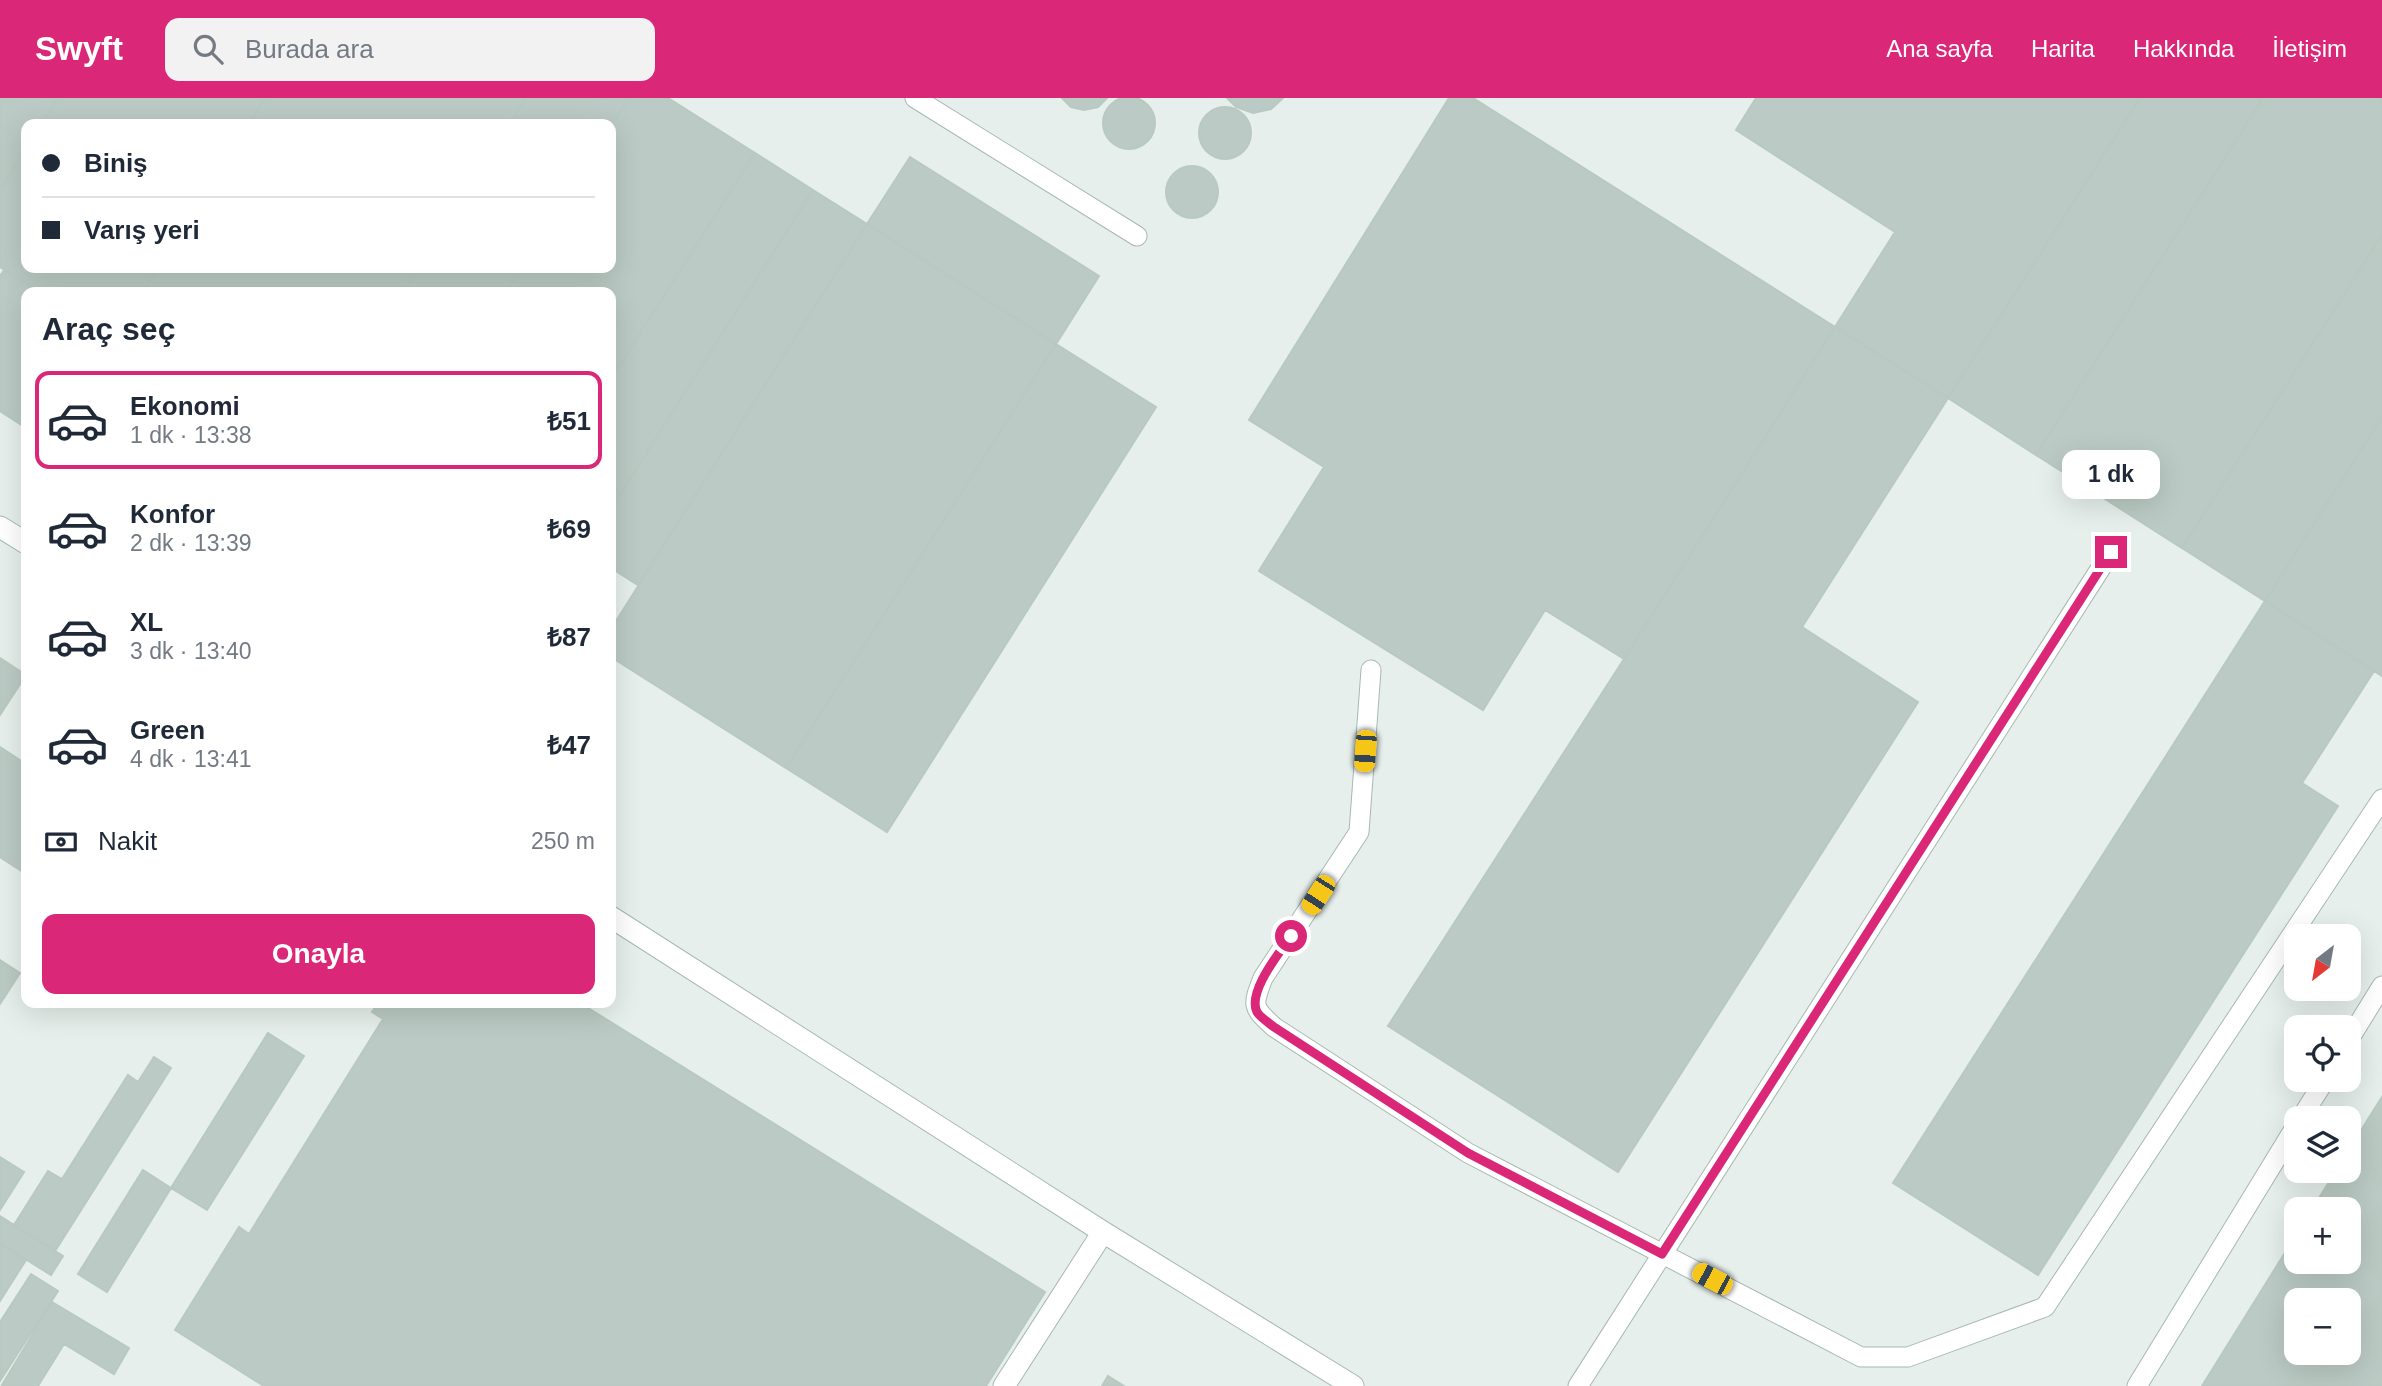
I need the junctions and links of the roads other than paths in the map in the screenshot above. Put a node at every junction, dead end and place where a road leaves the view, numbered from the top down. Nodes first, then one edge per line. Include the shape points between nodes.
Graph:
1 (915, 98) edge
2 (1137, 236) dead end
3 (0, 527) edge
4 (21, 541) edge
5 (2111, 552) dead end
6 (1370, 670) dead end
7 (2382, 799) edge
8 (616, 920) edge
9 (2382, 986) edge
10 (2361, 1020) edge
11 (2284, 1146) edge
12 (1103, 1233) junction
13 (1662, 1254) junction
14 (1004, 1386) edge
15 (1353, 1386) edge
16 (1578, 1386) edge
17 (2137, 1386) edge

1 - 2 lane
3 - 4 street
5 - 13 lane
6 - 13 lane via 1359,832 1263,978 1255,998 1257,1012 1468,1153
7 - 13 lane via 2045,1307 1908,1357 1861,1357
8 - 12 street
9 - 10 lane
11 - 17 lane
12 - 14 street
12 - 15 street
13 - 16 lane

